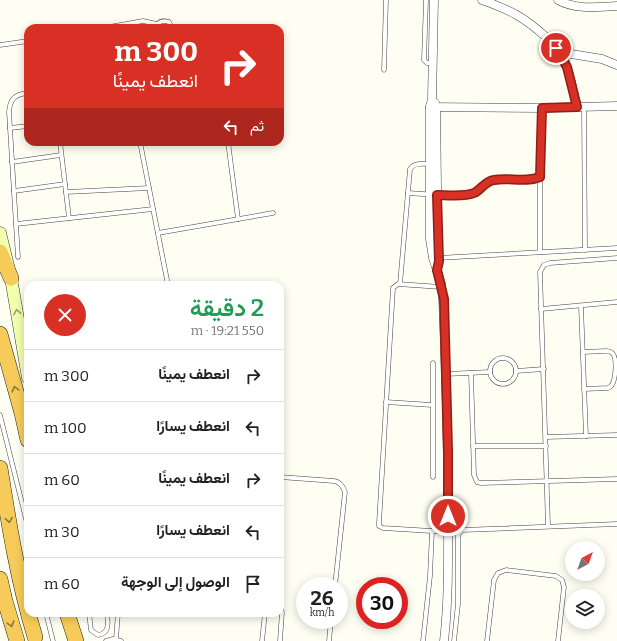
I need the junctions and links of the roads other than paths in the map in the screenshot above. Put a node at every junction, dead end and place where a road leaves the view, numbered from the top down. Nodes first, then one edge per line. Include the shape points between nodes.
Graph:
1 (386, 0) edge
2 (426, 0) edge
3 (434, 0) edge
4 (482, 0) edge
5 (558, 0) edge
6 (617, 6) edge
7 (126, 24) edge
8 (151, 24) edge
9 (158, 24) edge
10 (170, 24) edge
11 (24, 42) edge
12 (0, 45) edge
13 (559, 52) junction
14 (433, 63) junction
15 (617, 65) edge
16 (384, 70) dead end
17 (24, 94) edge
18 (433, 104) junction
19 (580, 106) junction
20 (617, 106) edge
21 (542, 108) junction
22 (24, 126) edge
23 (10, 128) junction
24 (60, 146) edge
25 (141, 146) edge
26 (229, 146) edge
27 (61, 154) junction
28 (12, 162) junction
29 (430, 164) junction
30 (540, 177) junction
31 (65, 184) junction
32 (149, 188) junction
33 (14, 191) junction
34 (66, 192) junction
35 (408, 194) junction
36 (434, 195) junction
37 (154, 209) junction
38 (273, 213) dead end
39 (69, 218) junction
40 (238, 219) junction
41 (16, 224) junction
42 (158, 232) junction
43 (0, 233) edge
44 (617, 248) edge
45 (585, 250) junction
46 (0, 252) edge
47 (540, 252) junction
48 (18, 257) dead end
49 (438, 258) junction
50 (617, 258) edge
51 (437, 270) junction
52 (11, 278) junction
53 (167, 281) edge
54 (400, 284) junction
55 (442, 287) junction
56 (617, 302) edge
57 (581, 306) junction
58 (541, 309) junction
59 (0, 334) edge
60 (583, 352) junction
61 (24, 354) edge
62 (433, 363) dead end
63 (544, 369) junction
64 (516, 371) junction
65 (490, 372) junction
66 (471, 373) junction
67 (446, 374) junction
68 (584, 389) junction
69 (386, 402) junction
70 (432, 405) junction
71 (0, 415) edge
72 (24, 422) edge
73 (586, 436) junction
74 (617, 436) edge
75 (546, 437) junction
76 (473, 446) junction
77 (546, 446) junction
78 (0, 468) edge
79 (284, 477) edge
80 (432, 477) dead end
81 (617, 479) edge
82 (547, 481) junction
83 (24, 511) edge
84 (617, 524) edge
85 (548, 526) junction
86 (432, 531) junction
87 (448, 532) junction
88 (335, 577) edge
89 (0, 579) edge
90 (24, 600) edge
91 (29, 617) edge
92 (47, 617) edge
93 (68, 617) edge
94 (76, 617) edge
95 (89, 617) edge
96 (107, 617) edge
97 (118, 617) edge
98 (265, 617) edge
99 (282, 617) edge
100 (330, 629) edge
101 (35, 637) dead end
102 (116, 639) junction
103 (17, 641) edge
104 (53, 641) edge
105 (76, 641) edge
106 (82, 641) edge
107 (106, 641) edge
108 (121, 641) edge
109 (262, 641) edge
110 (280, 641) edge
111 (329, 641) edge
112 (423, 641) edge
113 (444, 641) edge
114 (454, 641) edge
115 (488, 641) edge
116 (558, 641) edge

1 - 16 lane
2 - 14 lane via 423,58 426,62
3 - 14 street
4 - 13 street via 522,18
5 - 6 street via 578,8
7 - 8 lane via 143,21
9 - 10 lane via 164,20
11 - 12 lane
13 - 15 street via 602,59
13 - 19 street via 567,67
14 - 18 street
17 - 23 lane via 14,97 10,103
18 - 21 street
18 - 29 street
18 - 36 street
19 - 20 street
19 - 21 street
19 - 45 lane
21 - 30 lane
22 - 23 lane
23 - 28 lane
24 - 27 lane
25 - 32 lane
26 - 40 lane
27 - 28 lane
27 - 31 lane
28 - 33 lane
29 - 35 lane via 412,166
29 - 36 street
30 - 36 lane via 528,180 493,180 470,195
30 - 47 lane
31 - 33 lane
31 - 34 lane
32 - 34 lane
32 - 37 lane
33 - 41 lane
34 - 39 lane
35 - 36 lane
35 - 54 lane
36 - 49 street
36 - 51 street via 430,239
37 - 39 lane
37 - 42 lane
38 - 40 lane
39 - 41 lane
40 - 42 lane
41 - 48 lane
42 - 53 lane
43 - 52 main road
44 - 45 lane
45 - 47 lane
46 - 52 highway
47 - 49 lane
49 - 51 street
50 - 58 lane via 550,262 544,266 540,275
51 - 55 street
61 -> 52 main road
54 - 55 lane
54 - 69 lane via 392,290
55 - 67 street
56 - 57 lane
57 - 58 lane
57 - 60 lane
58 - 63 lane
72 -> 59 highway
60 - 68 lane
60 - 68 lane via 607,351 615,357 615,379 611,386
62 - 70 lane
63 - 64 lane
63 - 75 lane
64 - 65 lane via 514,378 505,384 495,381
64 - 65 lane via 511,361 501,359 494,362
65 - 66 lane
66 - 67 lane
66 - 76 lane
67 - 87 street
68 - 73 lane
69 - 70 lane
69 - 86 lane via 379,524 384,528
70 - 80 lane
71 - 83 lane
73 - 74 lane
73 - 75 lane
75 - 77 lane
76 - 77 lane
76 - 82 lane via 474,476 481,484
77 - 82 lane
78 -> 90 highway
79 - 88 lane via 334,481 343,487
81 - 82 lane
82 - 85 lane
84 - 85 lane
85 - 114 lane via 466,528 460,531
86 - 87 lane
86 - 112 lane
87 - 113 street
89 -> 103 highway
91 -> 101 highway
92 - 104 lane
93 - 105 highway
94 - 106 main road
95 - 96 lane via 91,630 98,635 103,634 107,628
97 - 102 lane
98 - 109 lane
99 - 110 lane
100 - 111 lane
102 - 107 lane
102 - 108 lane
115 - 116 lane via 494,580 498,573 506,570 556,576 562,580 564,587

